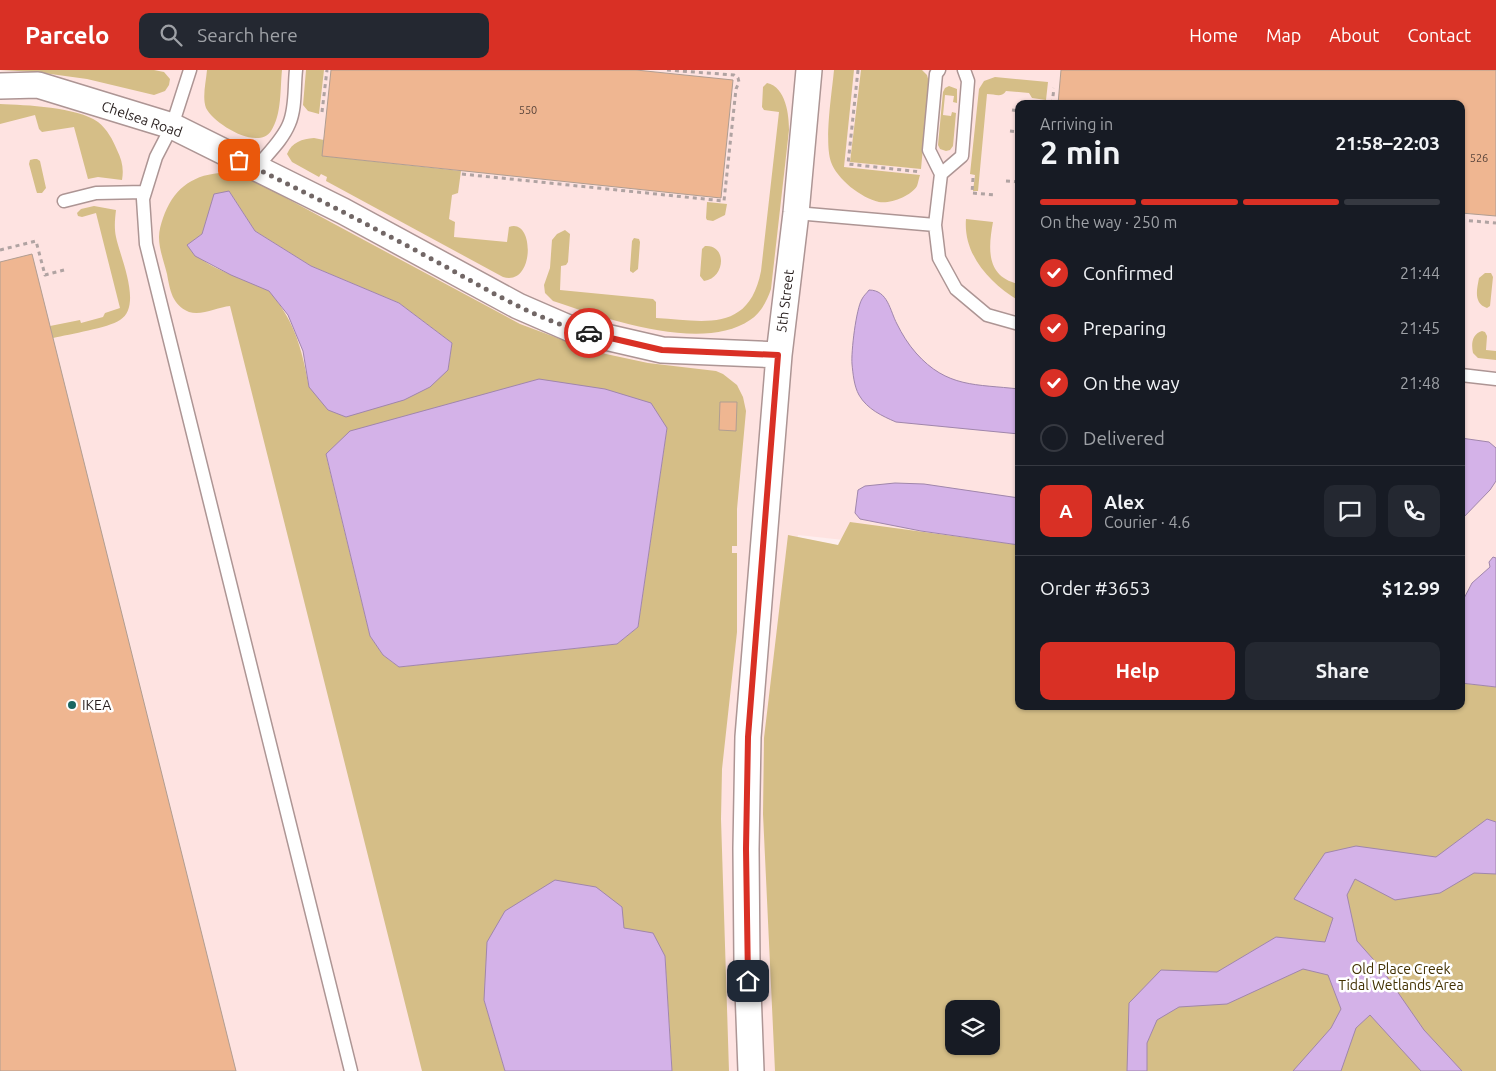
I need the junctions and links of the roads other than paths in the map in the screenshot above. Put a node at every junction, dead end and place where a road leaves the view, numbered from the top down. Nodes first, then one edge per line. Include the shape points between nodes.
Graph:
1 (190, 70) edge
2 (296, 70) edge
3 (809, 70) edge
4 (939, 70) edge
5 (964, 70) edge
6 (0, 86) edge
7 (172, 126) junction
8 (256, 168) junction
9 (941, 174) junction
10 (145, 192) junction
11 (64, 201) dead end
12 (796, 213) junction
13 (935, 225) junction
14 (1015, 323) edge
15 (778, 355) junction
16 (1465, 375) edge
17 (1496, 379) edge
18 (351, 1071) edge
19 (751, 1071) edge

1 - 7 lane
2 - 8 lane via 289,125
3 - 12 street, 5th Street
4 - 9 lane via 929,150
5 - 9 lane via 968,81 962,156
6 - 7 street, Chelsea Road via 38,85
7 - 8 street, Chelsea Road
7 - 10 lane via 156,157
8 - 15 street, Chelsea Road via 518,306 571,328 662,350
9 - 13 lane
10 - 11 lane via 96,193
10 - 18 lane via 146,244
12 - 13 lane
12 - 15 street, 5th Street
13 - 14 lane via 939,258 956,289 986,314
15 - 19 street, 5th Street via 748,737 746,868
16 - 17 lane

